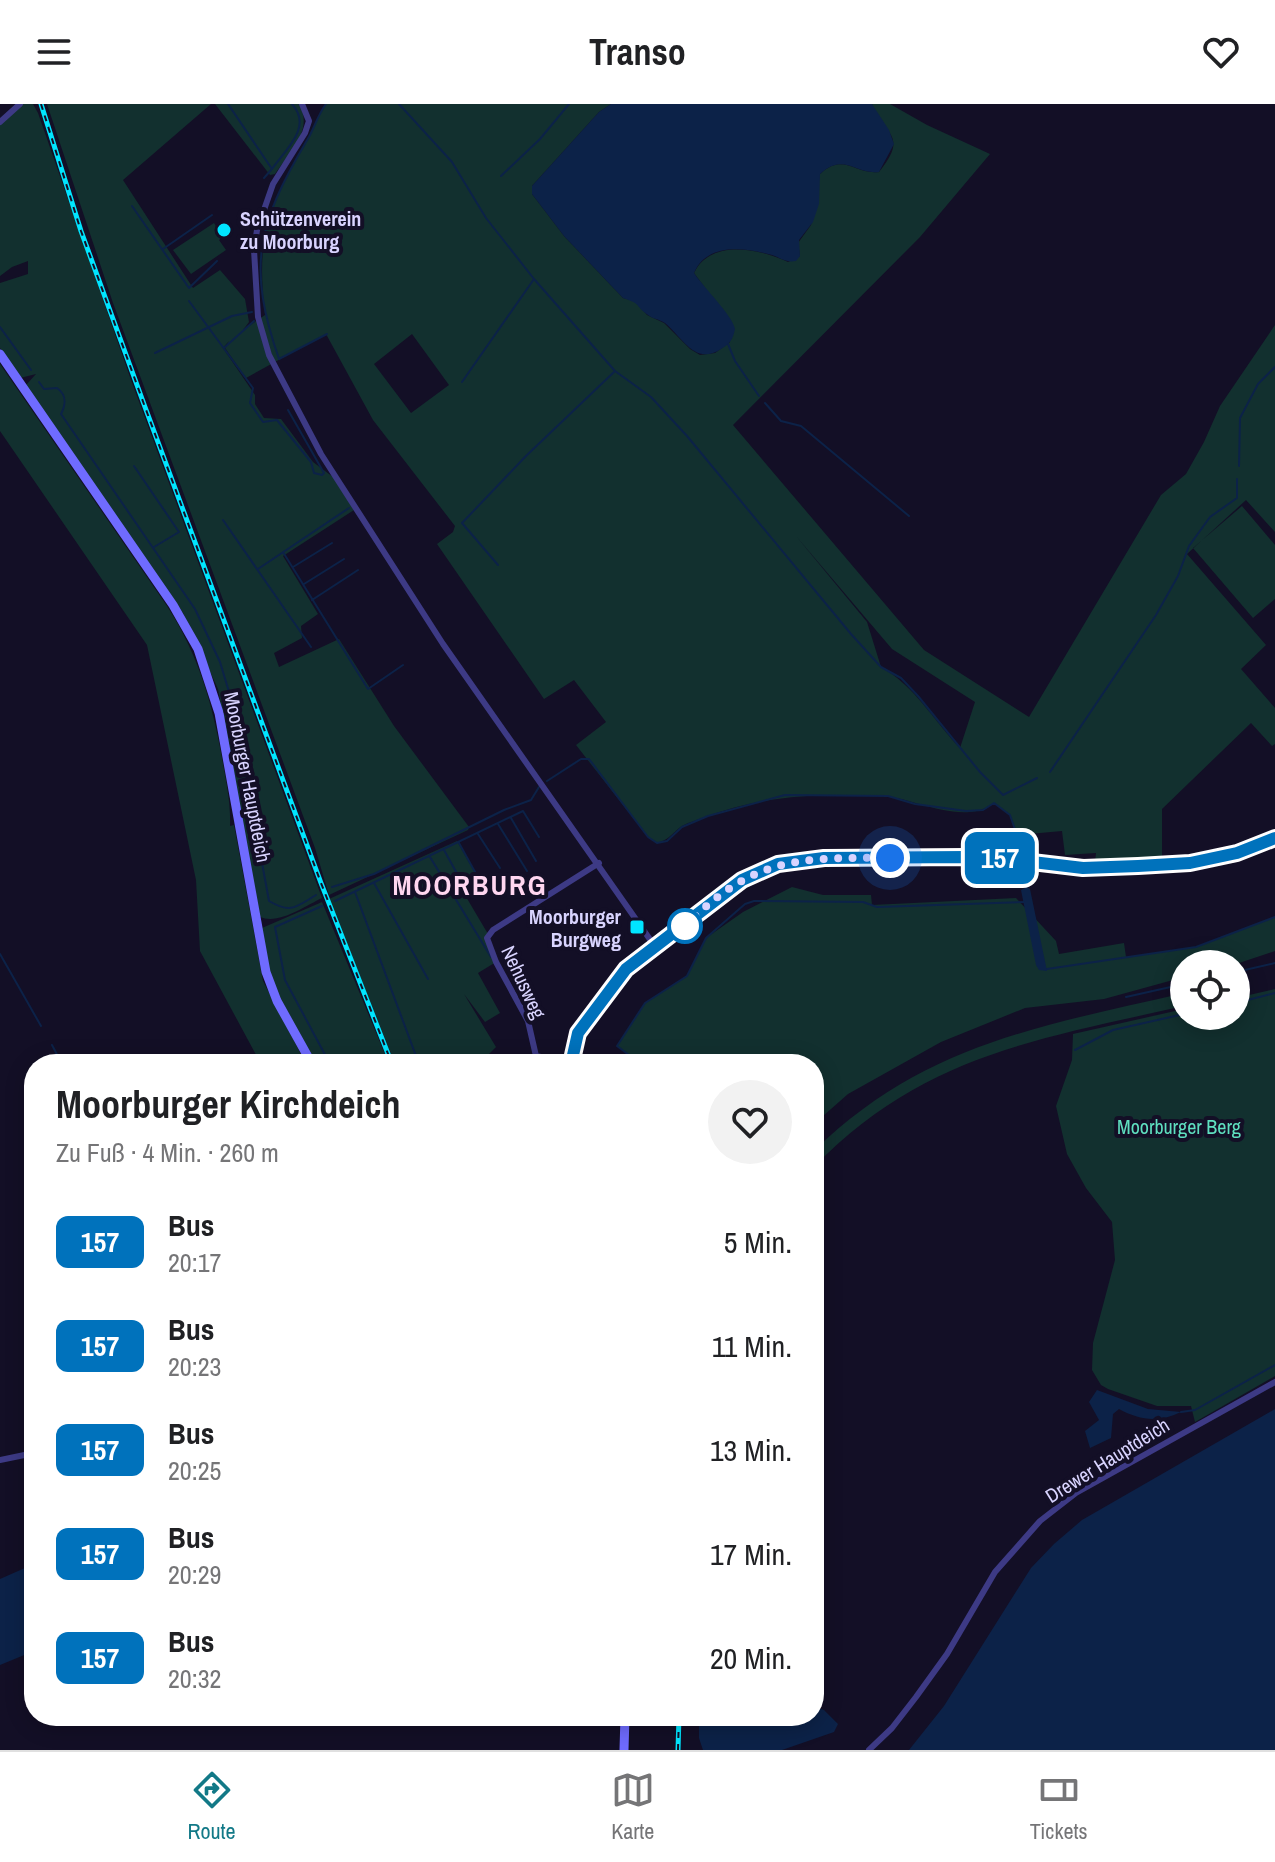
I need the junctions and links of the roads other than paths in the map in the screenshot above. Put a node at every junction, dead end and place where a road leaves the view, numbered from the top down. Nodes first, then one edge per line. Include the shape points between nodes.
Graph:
1 (20, 104) edge
2 (302, 104) edge
3 (0, 122) edge
4 (0, 354) edge
5 (1275, 838) edge
6 (599, 863) junction
7 (656, 948) junction
8 (306, 1054) edge
9 (536, 1054) edge
10 (573, 1054) edge
11 (1275, 1382) edge
12 (24, 1455) edge
13 (0, 1460) edge
14 (625, 1726) edge
15 (624, 1750) edge
16 (869, 1750) edge

1 - 3 street
2 - 6 street via 309,121 273,184 254,250 258,317 269,355 354,507 443,644
4 - 8 main road, Moorburger Hauptdeich via 178,612 198,649 219,713 266,972
5 - 7 street via 1190,863 1138,866 1083,868 966,857 787,861 742,880
6 - 7 street
6 - 9 street, Nehusweg via 488,934 496,962 528,1021
7 - 10 street via 626,969 600,1002 578,1033
11 - 16 street, Drewer Hauptdeich via 1076,1493 1040,1521 995,1572 916,1697
12 - 13 street
14 - 15 main road

